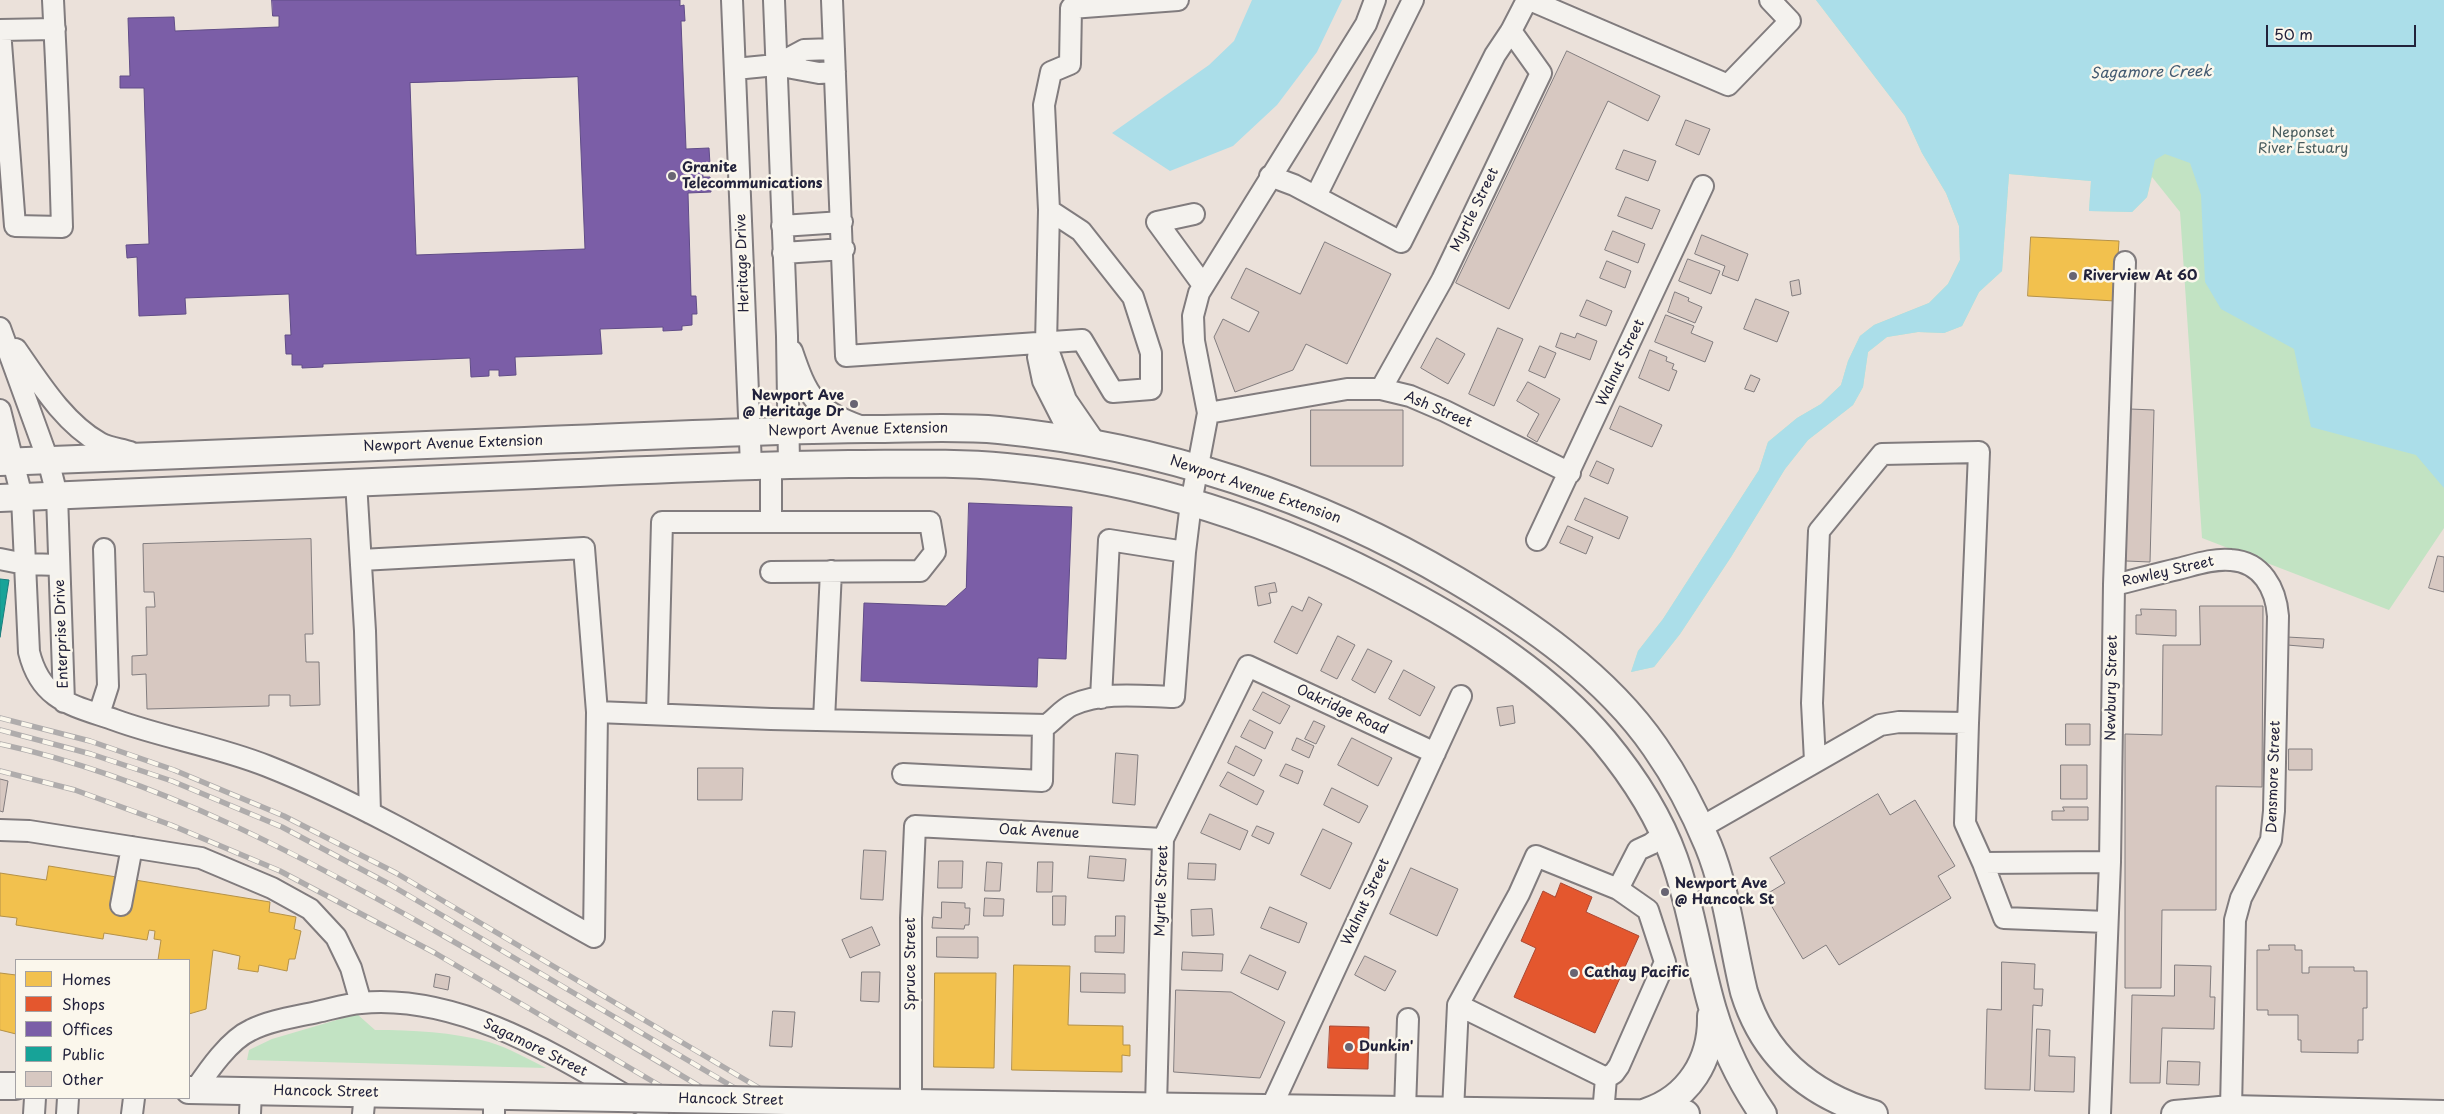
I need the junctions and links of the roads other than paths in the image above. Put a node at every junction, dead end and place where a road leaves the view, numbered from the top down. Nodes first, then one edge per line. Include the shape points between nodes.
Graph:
1 (53, 0) edge
2 (732, 0) edge
3 (774, 0) edge
4 (832, 0) edge
5 (1178, 0) edge
6 (1376, 0) edge
7 (1413, 0) edge
8 (1529, 0) edge
9 (1770, 0) edge
10 (55, 29) junction
11 (1511, 31) junction
12 (834, 49) junction
13 (776, 65) junction
14 (735, 69) junction
15 (835, 72) junction
16 (1270, 176) junction
17 (1704, 186) dead end
18 (1316, 196) junction
19 (1049, 210) junction
20 (1194, 214) dead end
21 (842, 222) junction
22 (782, 226) junction
23 (844, 249) junction
24 (783, 253) junction
25 (2124, 262) dead end
26 (1203, 285) junction
27 (0, 327) edge
28 (787, 336) junction
29 (1046, 344) junction
30 (1381, 389) junction
31 (0, 410) edge
32 (1208, 413) junction
33 (787, 429) junction
34 (869, 429) junction
35 (750, 432) junction
36 (1085, 442) junction
37 (146, 457) junction
38 (48, 460) junction
39 (7, 461) edge
40 (770, 465) junction
41 (1197, 467) junction
42 (1570, 473) junction
43 (356, 482) junction
44 (57, 495) junction
45 (11, 497) edge
46 (1191, 503) junction
47 (771, 522) junction
48 (1537, 540) dead end
49 (104, 549) dead end
50 (1185, 552) junction
51 (0, 559) edge
52 (361, 560) junction
53 (26, 564) junction
54 (59, 565) junction
55 (771, 572) dead end
56 (831, 572) junction
57 (2114, 585) junction
58 (2278, 616) joint
59 (1248, 666) joint
60 (1461, 696) dead end
61 (1101, 698) junction
62 (64, 702) junction
63 (597, 712) junction
64 (99, 714) junction
65 (657, 714) junction
66 (824, 720) junction
67 (1968, 723) junction
68 (1043, 725) junction
69 (1435, 753) junction
70 (1814, 761) junction
71 (903, 774) dead end
72 (370, 813) junction
73 (915, 826) joint
74 (1700, 828) junction
75 (0, 830) edge
76 (1664, 834) junction
77 (1163, 839) junction
78 (132, 847) junction
79 (2110, 862) junction
80 (1983, 863) junction
81 (1618, 889) junction
82 (121, 905) dead end
83 (2107, 922) junction
84 (1708, 993) junction
85 (361, 1003) junction
86 (1458, 1005) junction
87 (1408, 1018) dead end
88 (1606, 1078) junction
89 (0, 1086) edge
90 (15, 1086) edge
91 (192, 1090) edge
92 (35, 1099) edge
93 (68, 1099) edge
94 (134, 1099) edge
95 (250, 1102) edge
96 (364, 1103) edge
97 (911, 1103) junction
98 (494, 1105) edge
99 (554, 1105) edge
100 (1156, 1106) junction
101 (1270, 1108) junction
102 (2231, 1109) junction
103 (1453, 1111) junction
104 (1420, 1112) edge
105 (1643, 1113) edge
106 (34, 1114) edge
107 (67, 1114) edge
108 (132, 1114) edge
109 (658, 1114) edge
110 (1605, 1114) edge
111 (1686, 1114) edge
112 (1763, 1114) edge
113 (1874, 1114) edge
114 (2100, 1114) edge
115 (2175, 1114) edge
116 (2444, 1114) edge

1 - 10 street
2 - 14 street, Heritage Drive
3 - 13 street
4 - 12 street
5 - 19 street via 1071,8 1070,64 1051,72 1044,106
6 - 16 street via 1366,24
7 - 18 street
8 - 9 street via 1728,85 1790,21
8 - 11 street
10 - 10 street via 62,227 15,226 0,30
11 - 18 street via 1495,55 1401,242
11 - 30 street, Myrtle Street via 1541,73 1442,280
12 - 13 street via 804,50
12 - 15 street
13 - 14 street
13 - 15 street via 819,73
13 - 22 street
14 - 35 street, Heritage Drive
15 - 21 street
16 - 18 street
16 - 26 street
17 - 42 street, Walnut Street
19 - 29 street
19 - 29 street via 1081,230 1133,297 1151,353 1151,389 1113,392 1082,340
20 - 26 street via 1158,222
21 - 22 street
21 - 23 street
22 - 24 street
23 - 24 street
23 - 29 street via 846,356
24 - 28 street
25 - 57 street, Newbury Street
26 - 32 street via 1193,316 1194,341
27 - 37 street, Enterprise Drive via 36,378 79,428 102,444
27 - 38 street, Enterprise Drive
28 - 33 street
28 - 34 street via 803,383 819,405 836,418
29 - 36 street
30 - 32 street, Ash Street via 1347,389
30 - 42 street, Ash Street via 1410,396
31 - 39 street, Enterprise Drive
32 - 41 street
33 - 34 main road, Newport Avenue Extension
33 - 35 main road, Newport Avenue Extension
33 - 40 street
34 - 36 main road, Newport Avenue Extension via 979,429
35 - 37 main road, Newport Avenue Extension
35 - 40 street, Heritage Drive
36 - 41 main road, Newport Avenue Extension
37 - 38 main road, Newport Avenue Extension
38 - 39 main road, Newport Avenue Extension
38 - 44 street, Enterprise Drive
39 - 45 street, Enterprise Drive
40 - 43 main road
40 - 46 main road via 938,464 1014,468 1120,484
40 - 47 street
41 - 46 street
41 - 74 main road, Newport Avenue Extension via 1357,527 1433,566 1513,616 1583,669 1628,713 1669,768
42 - 48 street, Walnut Street
43 - 44 main road
43 - 52 street
44 - 45 main road
44 - 54 street, Enterprise Drive
45 - 53 street, Enterprise Drive
46 - 50 street
46 - 76 main road via 1282,533 1348,562 1428,603 1515,660 1569,704 1604,741 1645,798
47 - 56 street via 930,522 936,552 920,571
47 - 65 street via 662,522
49 - 64 street via 108,686
50 - 61 street via 1174,697 1112,695
50 - 61 street via 1109,540
51 - 53 street
52 - 63 street via 584,548
52 - 72 street
53 - 54 street
53 - 62 street, Enterprise Drive via 29,652 44,687
54 - 62 street, Enterprise Drive
55 - 56 street
56 - 66 street
57 - 58 street, Rowley Street via 2208,562 2232,560 2262,574 2272,585
57 - 79 street, Newbury Street
58 - 102 street, Densmore Street via 2274,811 2271,840 2241,898 2235,920
59 - 69 street, Oakridge Road
59 - 77 street, Myrtle Street
60 - 69 street, Walnut Street
61 - 68 street via 1071,705 1048,725
62 - 64 street
63 - 65 street
63 - 72 street via 594,937
64 - 72 street via 266,765
65 - 66 street
66 - 68 street
67 - 70 street via 1899,722 1880,726
67 - 70 street via 1979,452 1882,454 1819,531 1812,703
67 - 80 street via 1965,823
68 - 71 street via 1042,781
69 - 101 street, Walnut Street
70 - 74 street
73 - 77 street, Oak Avenue
73 - 97 street, Spruce Street via 911,918
74 - 113 main road, Newport Avenue Extension via 1716,867 1744,992 1762,1033 1802,1080 1843,1103
75 - 78 street via 29,831
76 - 81 street via 1638,850
76 - 84 main road via 1681,880
77 - 100 street, Myrtle Street
78 - 82 street
78 - 85 street via 201,858 272,888 310,909 336,936
79 - 80 street
79 - 83 street, Newbury Street
80 - 83 street via 2004,918
81 - 86 street via 1536,856 1519,894
81 - 88 street via 1648,910 1665,962 1619,1066
83 - 114 street, Newbury Street
84 - 105 main road via 1711,1034 1703,1064 1678,1095 1661,1107
84 - 112 main road via 1734,1065
85 - 91 street, Sagamore Street via 249,1030 219,1056
85 - 109 street, Sagamore Street via 426,1005 482,1021 544,1050
86 - 88 street
86 - 103 street
87 - 104 street
88 - 110 street
89 - 90 main road
91 - 95 main road, Hancock Street
92 - 106 street
93 - 107 street
94 - 108 street
95 - 96 main road, Hancock Street
96 - 98 main road, Hancock Street
97 - 99 main road, Hancock Street, bridge
97 - 100 main road, Hancock Street
98 - 99 main road, Hancock Street
100 - 101 main road, Hancock Street
101 - 104 main road, Hancock Street
102 - 115 main road
102 - 116 main road
103 - 104 main road, Hancock Street
103 - 110 main road, Hancock Street
105 - 110 main road, Hancock Street
105 - 111 main road, Hancock Street

